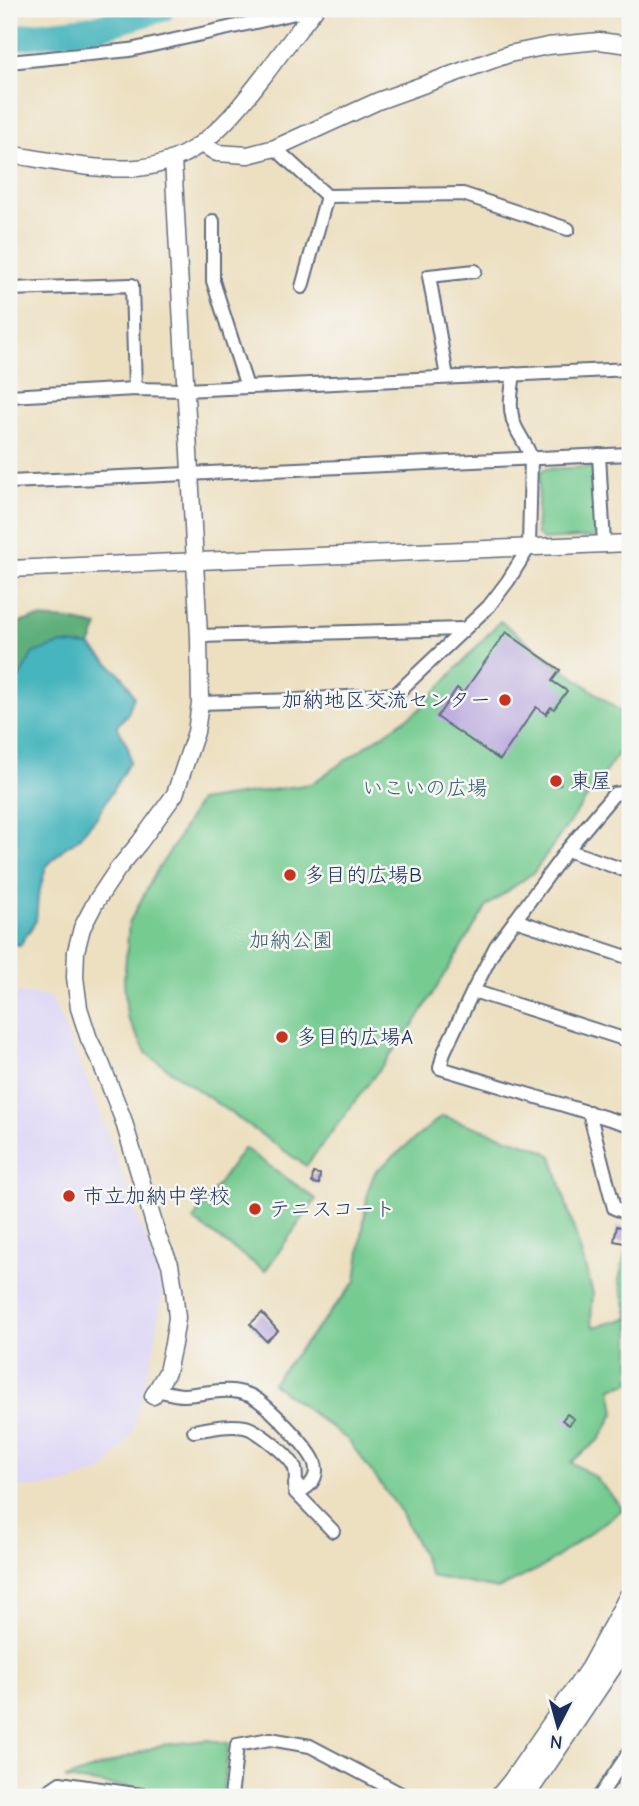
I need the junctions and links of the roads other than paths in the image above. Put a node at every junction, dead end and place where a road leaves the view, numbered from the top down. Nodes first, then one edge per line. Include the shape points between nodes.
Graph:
1 (314, 9) edge
2 (630, 45) edge
3 (9, 62) edge
4 (202, 144) junction
5 (275, 148) junction
6 (9, 154) edge
7 (173, 159) junction
8 (327, 196) junction
9 (213, 221) dead end
10 (568, 229) dead end
11 (475, 271) dead end
12 (302, 287) dead end
13 (9, 289) edge
14 (630, 369) edge
15 (514, 374) junction
16 (447, 377) junction
17 (247, 387) junction
18 (135, 389) junction
19 (185, 390) junction
20 (9, 396) edge
21 (630, 453) edge
22 (599, 455) junction
23 (531, 458) junction
24 (190, 474) junction
25 (9, 482) edge
26 (604, 544) junction
27 (630, 544) edge
28 (530, 547) junction
29 (194, 561) junction
30 (9, 569) edge
31 (464, 629) junction
32 (198, 636) junction
33 (200, 702) junction
34 (630, 792) edge
35 (568, 850) junction
36 (630, 872) edge
37 (515, 920) junction
38 (630, 958) edge
39 (473, 991) junction
40 (630, 1041) edge
41 (589, 1112) junction
42 (630, 1125) edge
43 (630, 1214) edge
44 (155, 1393) joint
45 (194, 1431) dead end
46 (295, 1484) junction
47 (333, 1531) dead end
48 (630, 1597) edge
49 (630, 1637) edge
50 (630, 1751) edge
51 (44, 1797) edge
52 (155, 1797) edge
53 (231, 1797) edge
54 (404, 1797) edge
55 (501, 1797) edge
56 (523, 1797) edge
57 (599, 1797) edge

1 - 3 street via 130,50
1 - 4 street via 233,115
2 - 5 street via 598,41 509,54 378,101
4 - 5 street via 216,153 229,154
4 - 7 street
5 - 8 street
6 - 7 street via 106,169 140,168
7 - 19 street
8 - 10 street via 463,194
8 - 12 street
9 - 17 street via 213,281
11 - 16 street via 429,276
13 - 18 street via 132,285
14 - 15 street
15 - 16 street
15 - 23 street via 511,417
16 - 17 street
17 - 19 street
18 - 19 street
18 - 20 street
19 - 24 street
21 - 22 street
22 - 23 street
22 - 26 street
23 - 24 street
23 - 28 street
24 - 25 street
24 - 29 street
26 - 27 street
26 - 28 street
28 - 29 street
28 - 31 street via 489,606
29 - 30 street
29 - 32 street
31 - 32 street
31 - 33 street via 396,694
32 - 33 street
33 - 44 street via 196,732 175,794 95,903 76,951 79,1008 124,1119 170,1264 177,1318 167,1372
34 - 35 street via 614,794
35 - 36 street
35 - 37 street
37 - 38 street
37 - 39 street
39 - 40 street
39 - 41 street via 440,1068
41 - 42 street
41 - 43 street via 614,1208
44 - 46 street via 228,1390 252,1395 272,1410 315,1462 310,1485 304,1489
45 - 46 street via 224,1426 253,1429 291,1460
46 - 47 street via 295,1492
48 - 55 highway via 591,1669
49 - 56 highway
50 - 57 street
51 - 52 street via 60,1783
53 - 54 street via 237,1745 270,1740 310,1746

